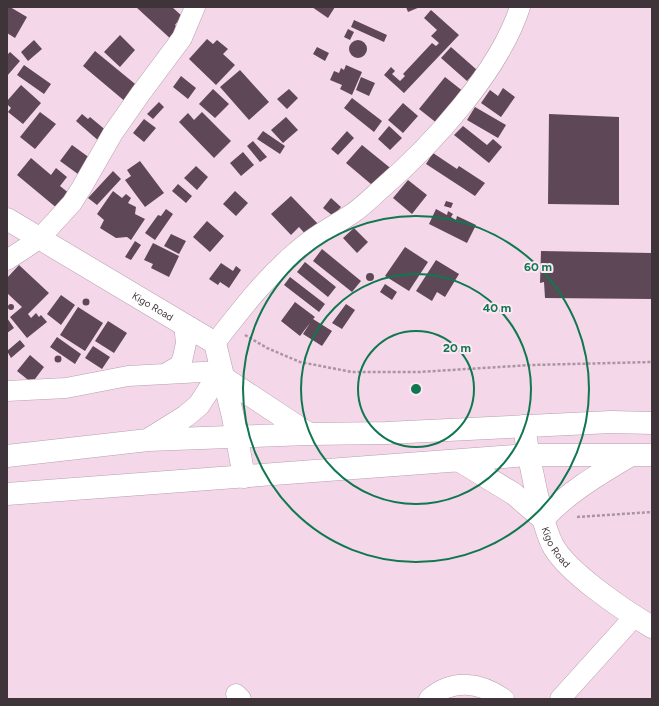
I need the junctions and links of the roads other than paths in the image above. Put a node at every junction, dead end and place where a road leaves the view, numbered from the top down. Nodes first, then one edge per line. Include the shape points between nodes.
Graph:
1 (195, 7) edge
2 (520, 7) edge
3 (7, 219) edge
4 (39, 239) junction
5 (7, 260) edge
6 (184, 324) junction
7 (215, 343) junction
8 (165, 374) junction
9 (222, 374) junction
10 (7, 391) edge
11 (652, 423) edge
12 (524, 426) junction
13 (309, 434) junction
14 (236, 438) junction
15 (148, 440) junction
16 (528, 455) junction
17 (642, 455) edge
18 (7, 456) edge
19 (460, 461) junction
20 (244, 477) junction
21 (7, 494) edge
22 (542, 519) junction
23 (643, 622) edge
24 (429, 699) edge
25 (504, 699) edge
26 (560, 699) edge

1 - 4 street via 182,38 113,133 72,203
2 - 7 street via 502,48 438,133 404,169 354,212 296,251 273,274
3 - 4 main road, Kigo Road
4 - 5 street
4 - 6 main road, Kigo Road
6 - 7 main road, Kigo Road
6 - 8 street via 186,343 180,365
7 - 9 main road
8 - 9 street
8 - 10 street via 128,376 66,388
9 - 13 main road
9 - 14 main road
9 - 15 main road via 199,405
11 - 12 main road
12 - 13 main road
12 - 16 main road, Kigo Road
13 - 14 main road
14 - 15 main road
14 - 20 main road
15 - 18 main road
16 - 17 main road
16 - 19 main road
16 - 22 main road, Kigo Road
17 - 22 main road via 585,483 555,505
19 - 20 main road
19 - 22 main road via 514,494
20 - 21 main road
22 - 23 main road, Kigo Road via 552,545 568,566
23 - 26 street
24 - 25 street via 440,691 465,684 488,689

